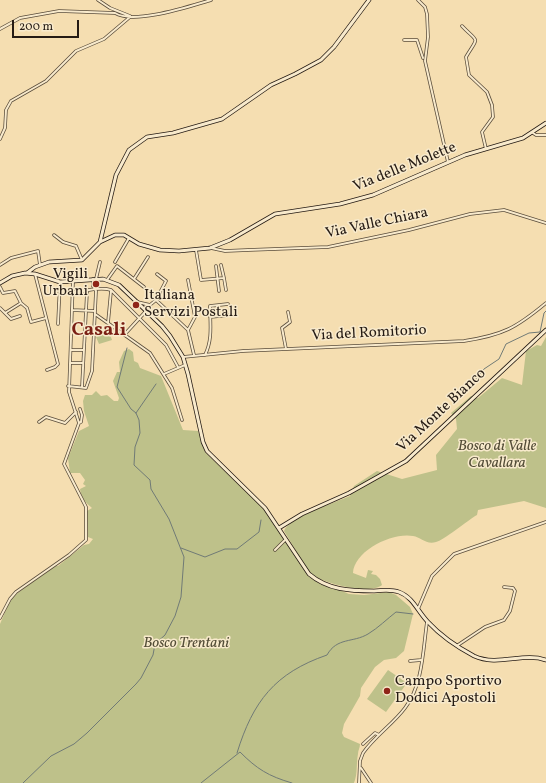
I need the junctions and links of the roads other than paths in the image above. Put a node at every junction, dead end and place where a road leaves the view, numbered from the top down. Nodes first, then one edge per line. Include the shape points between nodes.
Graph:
1 (98, 0) edge
2 (211, 0) edge
3 (369, 0) edge
4 (418, 0) edge
5 (131, 16) junction
6 (462, 26) dead end
7 (0, 29) edge
8 (404, 40) dead end
9 (425, 63) junction
10 (546, 123) edge
11 (533, 133) junction
12 (546, 135) edge
13 (0, 140) edge
14 (486, 149) junction
15 (448, 162) junction
16 (546, 223) edge
17 (54, 235) dead end
18 (129, 238) junction
19 (100, 242) junction
20 (210, 248) junction
21 (196, 250) junction
22 (148, 257) dead end
23 (82, 260) junction
24 (100, 262) dead end
25 (115, 262) dead end
26 (40, 265) junction
27 (221, 265) dead end
28 (0, 266) edge
29 (216, 266) dead end
30 (27, 273) junction
31 (35, 274) junction
32 (157, 274) dead end
33 (224, 278) junction
34 (95, 279) junction
35 (134, 279) junction
36 (217, 279) junction
37 (107, 280) junction
38 (188, 280) dead end
39 (73, 281) junction
40 (60, 282) junction
41 (0, 283) edge
42 (0, 287) edge
43 (144, 287) dead end
44 (95, 289) junction
45 (111, 290) junction
46 (226, 290) dead end
47 (219, 291) dead end
48 (73, 292) junction
49 (87, 292) junction
50 (156, 300) junction
51 (135, 302) junction
52 (21, 303) junction
53 (546, 303) edge
54 (228, 304) dead end
55 (0, 308) edge
56 (72, 310) junction
57 (86, 310) junction
58 (146, 311) junction
59 (95, 312) junction
60 (288, 312) dead end
61 (5, 313) junction
62 (230, 315) dead end
63 (20, 316) dead end
64 (210, 317) junction
65 (46, 318) junction
66 (140, 318) junction
67 (108, 323) junction
68 (58, 324) dead end
69 (188, 330) junction
70 (546, 330) edge
71 (125, 334) junction
72 (286, 349) junction
73 (71, 350) junction
74 (84, 350) junction
75 (194, 355) junction
76 (205, 355) junction
77 (182, 357) junction
78 (71, 363) junction
79 (83, 363) junction
80 (186, 365) junction
81 (178, 367) junction
82 (47, 370) dead end
83 (164, 374) junction
84 (68, 386) junction
85 (82, 387) junction
86 (80, 409) dead end
87 (76, 412) junction
88 (182, 420) dead end
89 (39, 422) dead end
90 (79, 423) junction
91 (546, 522) edge
92 (279, 528) junction
93 (286, 539) junction
94 (275, 550) dead end
95 (504, 587) dead end
96 (418, 609) junction
97 (0, 618) edge
98 (427, 622) junction
99 (458, 645) junction
100 (421, 660) junction
101 (546, 660) edge
102 (410, 661) dead end
103 (379, 735) junction
104 (363, 744) dead end
105 (360, 767) junction
106 (359, 783) edge
107 (371, 783) edge

1 - 5 street
2 - 5 street via 170,12
3 - 19 main road via 334,47 321,60 271,85 220,119 173,133 147,137 129,150 116,174
4 - 9 street via 426,8 428,16
5 - 7 street via 59,11 20,18
5 - 13 street via 104,40 76,50 46,81 11,101 6,110 5,128
6 - 14 street via 476,40 466,57 468,74 488,93 493,112 493,117 482,132
8 - 9 street via 417,40
9 - 15 street
10 - 11 main road, Via delle Molette
11 - 12 street
11 - 14 main road, Via delle Molette
14 - 15 main road, Via delle Molette
15 - 20 main road, Via delle Molette via 378,194 275,214 230,240
16 - 20 street, Via Valle Chiara via 505,210 467,215 328,247 225,251
17 - 23 street via 63,242 76,246
18 - 19 main road, Via delle Molette via 115,235
18 - 21 main road, Via delle Molette via 160,250
18 - 25 street
19 - 23 main road, Via delle Molette
20 - 21 main road, Via delle Molette
21 - 36 street via 201,279
22 - 35 street
23 - 26 main road
24 - 34 street
26 - 28 street via 38,251 11,258
26 - 30 main road
27 - 33 street
29 - 36 street
30 - 31 main road
30 - 41 main road via 19,273
31 - 40 main road
31 - 65 street
32 - 50 street via 166,281
33 - 36 street
33 - 46 street
34 - 37 main road
34 - 39 main road
34 - 44 street
35 - 37 street via 117,266
35 - 43 street
36 - 47 street
37 - 51 main road via 119,285
38 - 69 street via 195,318
39 - 40 main road
39 - 48 street
40 - 68 street
42 - 52 street via 3,293 15,291
44 - 45 street
44 - 49 street
44 - 59 street
45 - 66 street
45 - 67 street
48 - 49 street
48 - 56 street
49 - 57 street
50 - 51 street via 150,305
50 - 69 street via 159,300
51 - 58 main road
52 - 61 street
52 - 65 street via 27,308 31,322
53 - 72 street, Via del Romitorio via 516,327 481,338 453,342
54 - 64 street via 210,306
55 - 61 street
56 - 57 street
56 - 73 street
57 - 59 street
57 - 74 street
58 - 66 street
58 - 77 main road via 170,336
59 - 67 street
59 - 85 street via 92,371 88,386
60 - 72 street via 290,322 282,328
61 - 63 street via 13,319
62 - 64 street
64 - 76 street via 210,346
65 - 82 street via 58,364
66 - 71 street
66 - 81 street via 166,345
67 - 71 street
69 - 75 street
70 - 92 main road, Via Monte Bianco via 406,461
71 - 83 street via 150,353
72 - 76 street, Via del Romitorio
73 - 74 street
73 - 78 street
74 - 79 street
75 - 76 street, Via del Romitorio
75 - 77 street, Via del Romitorio
77 - 80 main road
78 - 79 street
78 - 84 street
79 - 85 street
80 - 81 street
80 - 92 main road via 205,448 259,501
81 - 83 street
83 - 88 street via 172,388
84 - 85 street
84 - 87 street
86 - 90 street via 82,415
87 - 89 street via 65,423 46,417
87 - 90 street
90 - 97 street via 64,464 86,507 86,540 70,556 16,592
91 - 96 street via 454,554 432,576
92 - 93 main road
93 - 94 street
93 - 96 main road via 305,569 317,580 347,591 398,592 407,597
95 - 99 street via 516,591 505,618 501,622 485,627
96 - 98 main road
98 - 99 main road
98 - 100 street
99 - 101 main road via 474,656 486,660 532,657
100 - 102 street
100 - 103 street via 419,674 407,704
103 - 104 street via 376,734
103 - 105 street via 363,752
105 - 106 street
105 - 107 street

